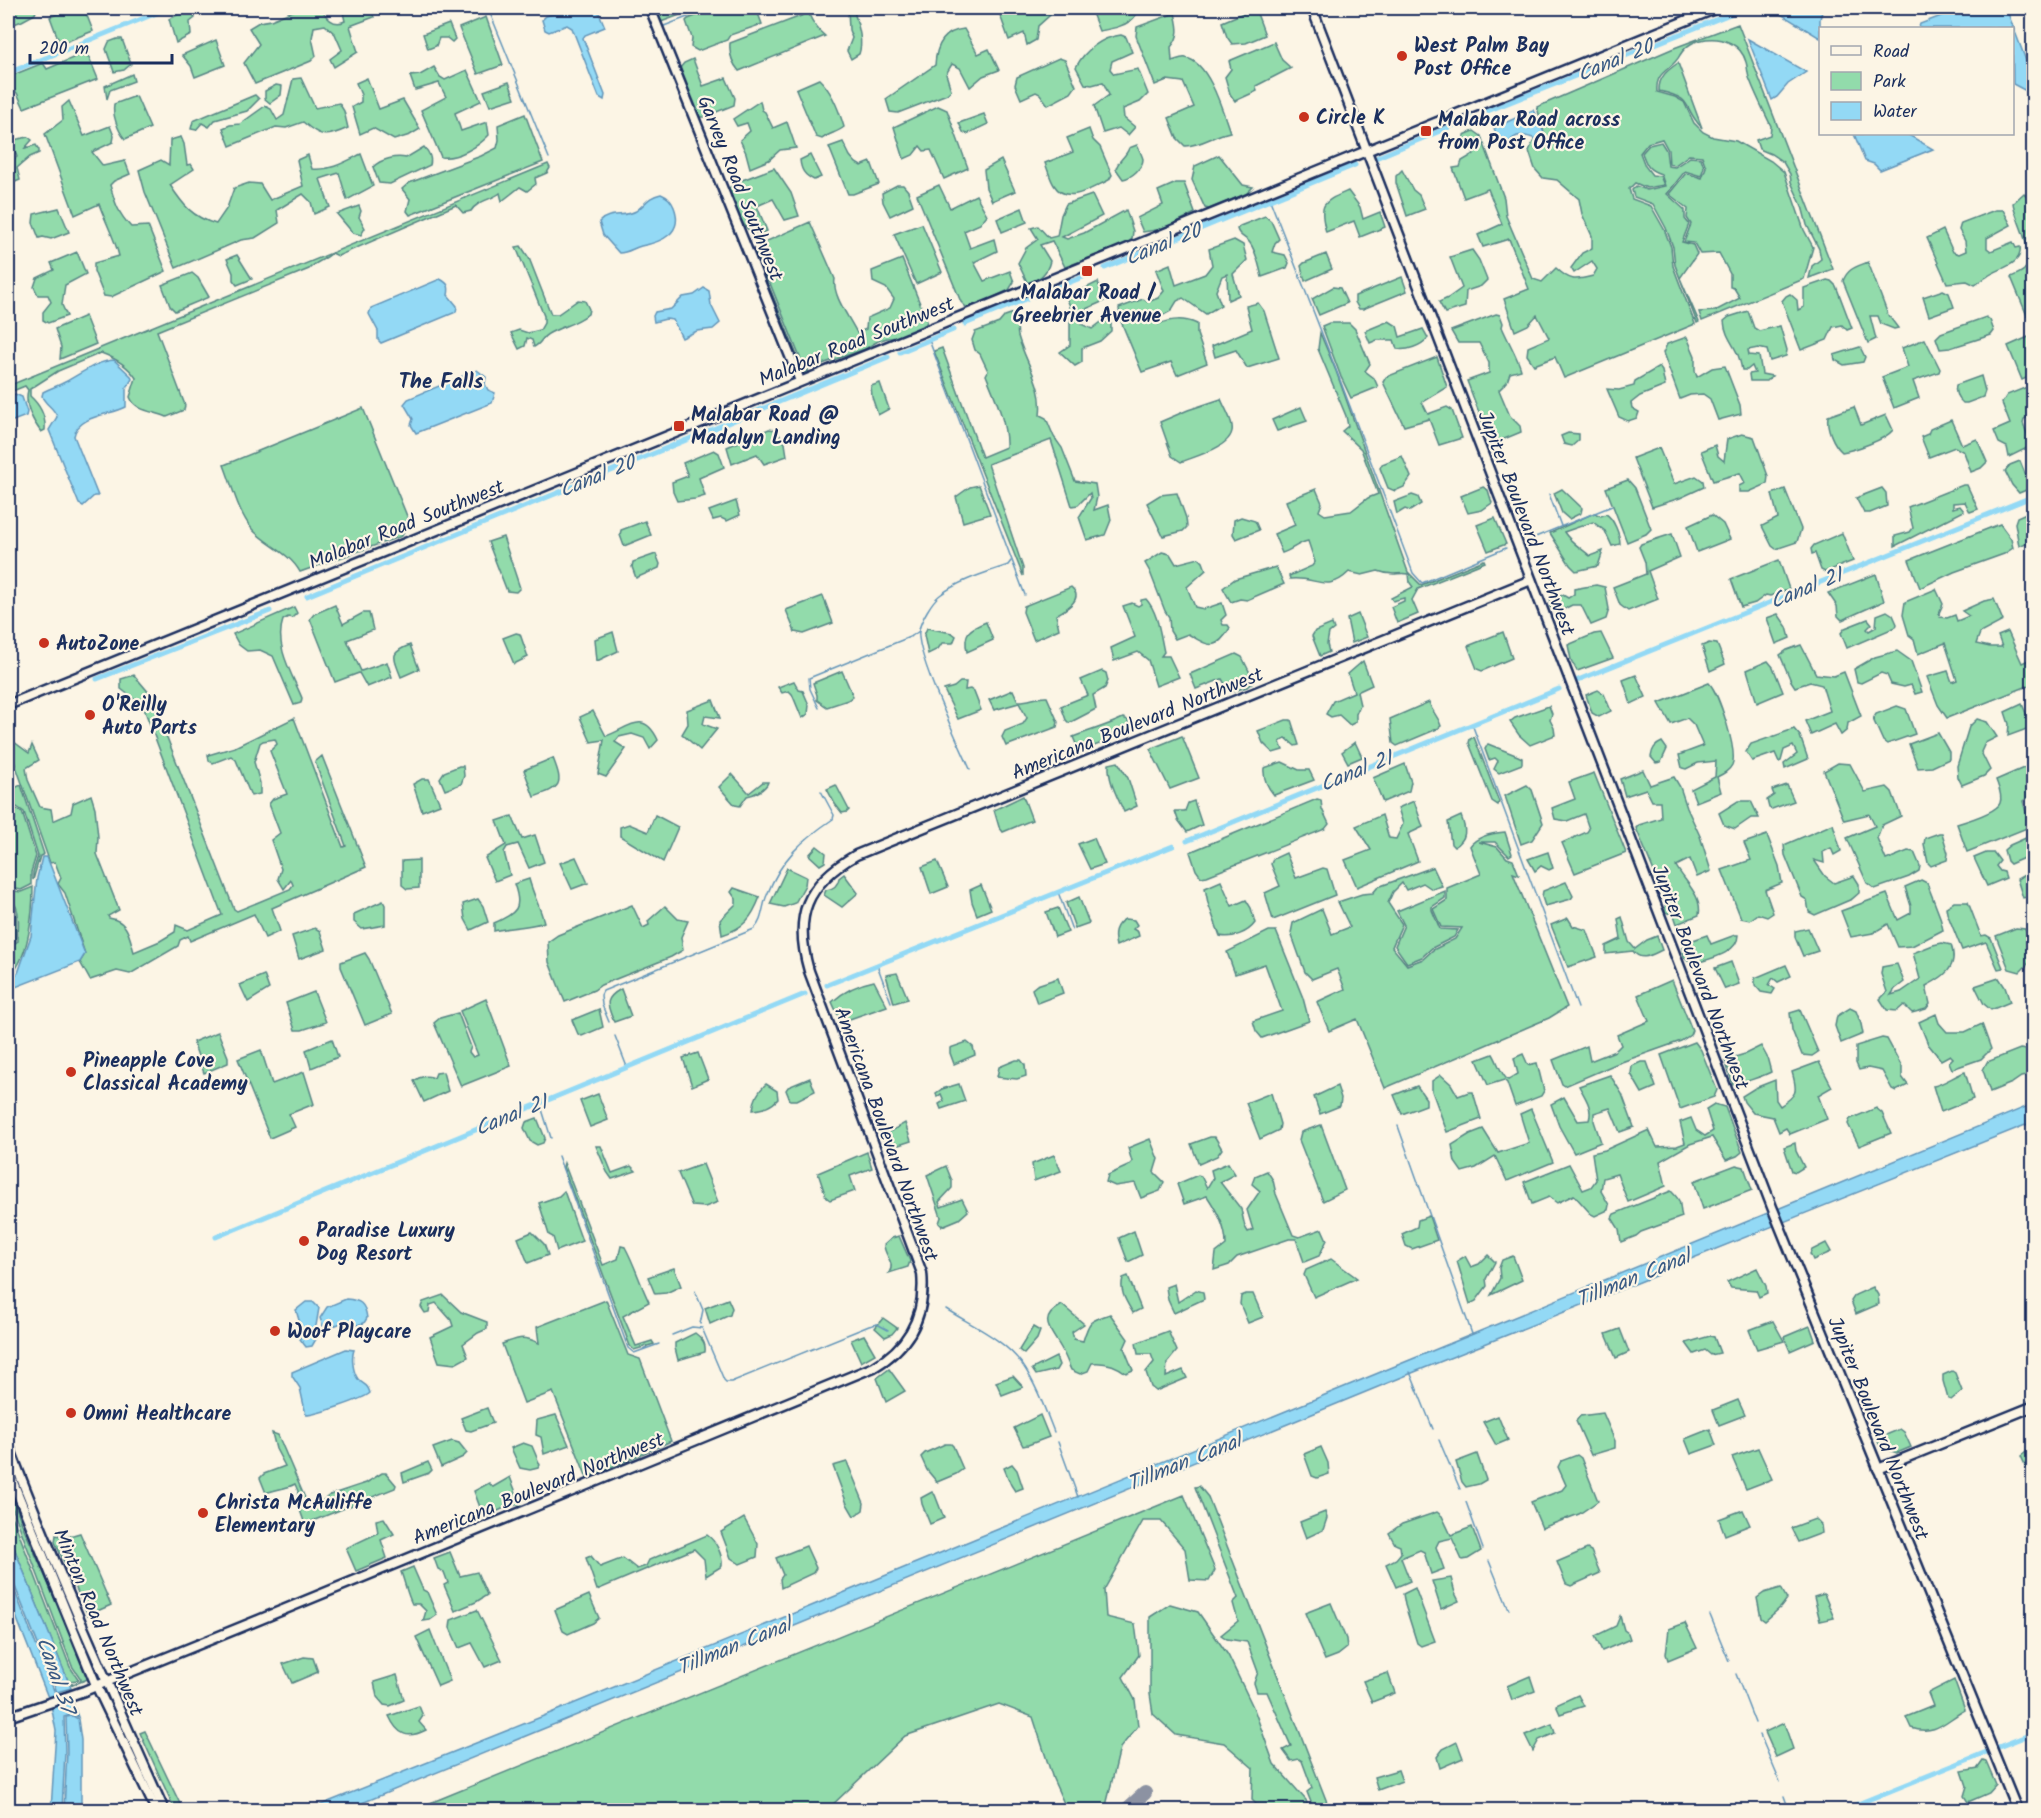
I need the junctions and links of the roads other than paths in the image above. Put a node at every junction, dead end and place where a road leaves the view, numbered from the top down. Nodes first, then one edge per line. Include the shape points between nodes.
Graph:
1 (650, 8) edge
2 (1312, 8) edge
3 (1717, 8) edge
4 (1366, 150) junction
5 (800, 381) junction
6 (1532, 580) junction
7 (8, 705) edge
8 (2034, 1406) edge
9 (8, 1444) edge
10 (8, 1470) edge
11 (1878, 1470) junction
12 (106, 1681) junction
13 (96, 1685) junction
14 (8, 1717) edge
15 (156, 1810) edge
16 (164, 1810) edge
17 (2017, 1810) edge

1 - 5 street, Garvey Road Southwest
2 - 4 street, Jupiter Boulevard Northwest
3 - 4 street, Malabar Road Southwest
4 - 5 street, Malabar Road Southwest
4 - 6 street, Jupiter Boulevard Northwest
5 - 7 street, Malabar Road Southwest
6 - 11 street, Jupiter Boulevard Northwest via 1772,1207
6 - 12 street, Americana Boulevard Northwest via 856,855 822,879 803,918 803,951 922,1273 922,1305 916,1323 902,1347 888,1359
8 - 11 street
9 - 12 street, Minton Road Northwest
10 - 13 street, Minton Road Northwest
11 - 17 street, Jupiter Boulevard Northwest
12 - 13 street, Americana Boulevard Northwest
12 - 16 street, Minton Road Northwest
13 - 14 street, Americana Boulevard Northwest
13 - 15 street, Minton Road Northwest

